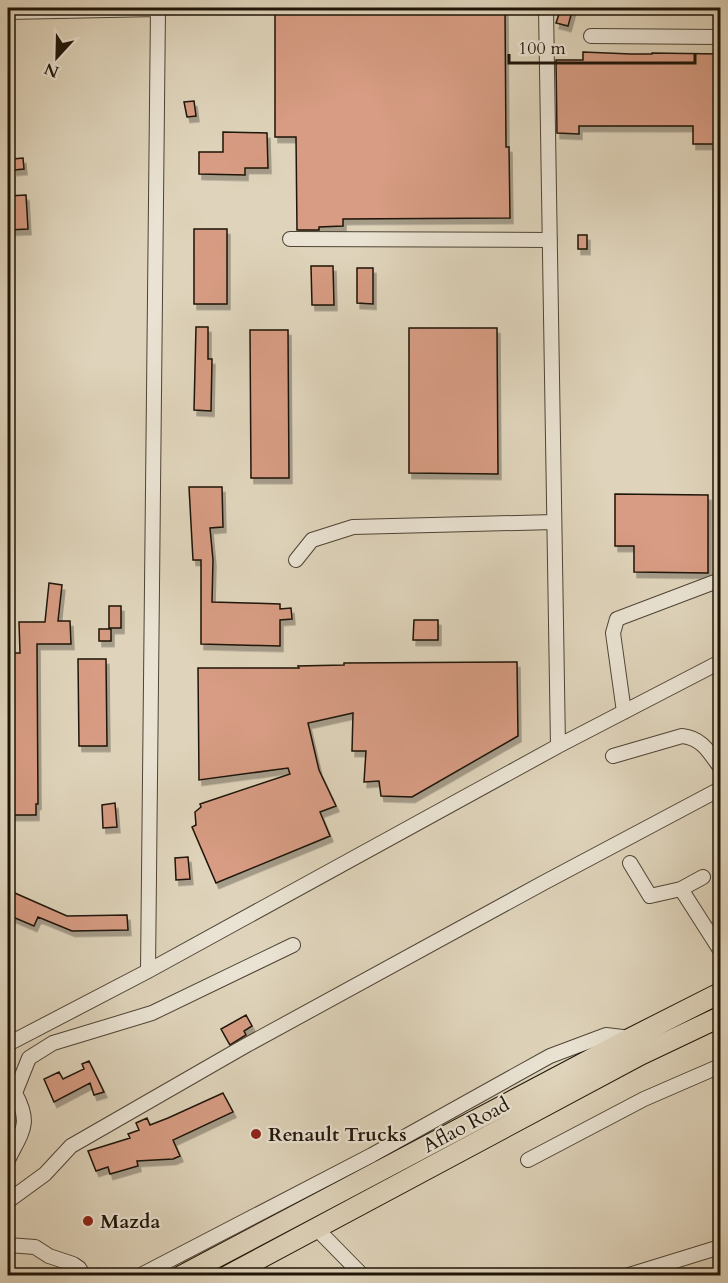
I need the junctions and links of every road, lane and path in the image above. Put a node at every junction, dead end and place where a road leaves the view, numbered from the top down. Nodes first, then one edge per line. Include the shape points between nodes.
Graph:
1 (158, 8) edge
2 (546, 8) edge
3 (8, 12) edge
4 (591, 36) dead end
5 (720, 37) edge
6 (290, 239) dead end
7 (550, 240) junction
8 (554, 522) junction
9 (296, 560) dead end
10 (720, 580) edge
11 (720, 662) edge
12 (624, 712) junction
13 (558, 746) junction
14 (613, 756) dead end
15 (720, 767) edge
16 (720, 789) edge
17 (630, 863) dead end
18 (703, 877) dead end
19 (681, 889) junction
20 (293, 945) dead end
21 (720, 950) edge
22 (148, 971) junction
23 (720, 993) edge
24 (720, 1017) edge
25 (46, 1025) junction
26 (631, 1038) junction
27 (53, 1043) junction
28 (8, 1044) edge
29 (720, 1065) edge
30 (8, 1160) edge
31 (528, 1160) dead end
32 (8, 1201) edge
33 (316, 1228) junction
34 (8, 1245) edge
35 (720, 1247) edge
36 (84, 1275) edge
37 (139, 1275) edge
38 (181, 1275) edge
39 (227, 1275) edge
40 (363, 1275) edge
41 (626, 1275) edge

1 - 3 street
1 - 22 street
2 - 7 street
4 - 5 street
6 - 7 street
7 - 8 street
8 - 9 street via 353,527 312,540
8 - 13 street
10 - 12 street via 617,619 614,633
11 - 12 street
12 - 13 street
13 - 22 street
14 - 15 street via 682,736 692,737 703,743
16 - 32 street via 256,1040 71,1146 45,1174
17 - 19 street via 650,896
18 - 19 street
19 - 21 street
20 - 27 street via 152,1013
22 - 25 street
23 - 26 highway, Aflao Road
24 - 33 highway, Aflao Road via 640,1055
25 - 27 street
25 - 28 street
26 - 37 street via 606,1035 550,1056 372,1155
26 - 38 highway, Aflao Road
27 - 30 street via 29,1058 22,1072 15,1093 24,1110 24,1128
29 - 31 street via 644,1099
33 - 39 highway, Aflao Road
33 - 40 street
34 - 36 street via 34,1247 73,1264
35 - 41 street

